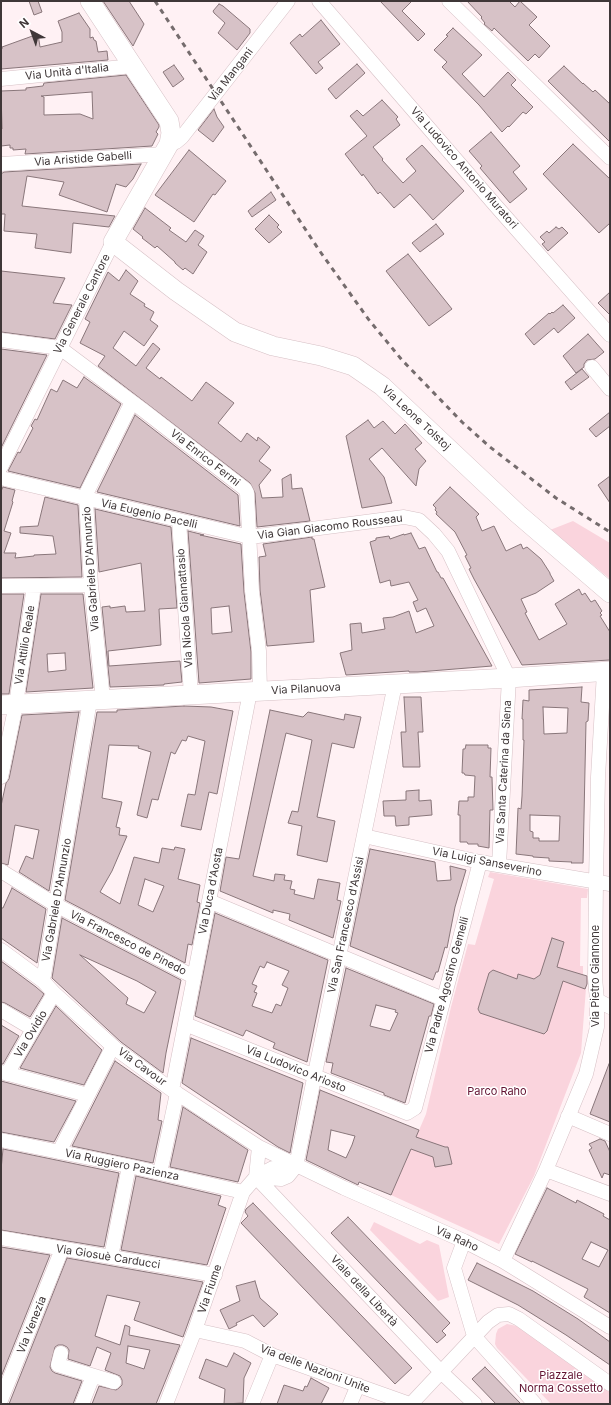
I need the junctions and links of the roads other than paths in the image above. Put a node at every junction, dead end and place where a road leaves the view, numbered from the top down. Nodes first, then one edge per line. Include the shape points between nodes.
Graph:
1 (90, 1) edge
2 (288, 1) edge
3 (319, 1) edge
4 (449, 1) edge
5 (133, 66) junction
6 (1, 79) edge
7 (167, 149) junction
8 (610, 158) edge
9 (1, 164) edge
10 (113, 242) junction
11 (610, 335) edge
12 (1, 340) edge
13 (60, 348) junction
14 (592, 367) dead end
15 (610, 389) edge
16 (132, 402) junction
17 (1, 467) edge
18 (1, 478) edge
19 (86, 499) junction
20 (179, 521) junction
21 (250, 538) junction
22 (91, 585) junction
23 (1, 586) edge
24 (34, 586) junction
25 (610, 593) edge
26 (607, 672) edge
27 (509, 678) junction
28 (396, 684) junction
29 (255, 691) junction
30 (191, 695) junction
31 (96, 700) junction
32 (8, 704) edge
33 (1, 777) edge
34 (604, 778) edge
35 (364, 836) junction
36 (480, 862) junction
37 (499, 865) junction
38 (1, 871) edge
39 (603, 883) edge
40 (209, 901) junction
41 (56, 905) junction
42 (1, 950) edge
43 (339, 956) junction
44 (194, 977) junction
45 (43, 981) junction
46 (54, 994) junction
47 (443, 999) junction
48 (597, 1000) junction
49 (610, 1007) edge
50 (1, 1010) edge
51 (185, 1024) junction
52 (33, 1029) junction
53 (604, 1030) edge
54 (114, 1046) junction
55 (4, 1073) edge
56 (315, 1076) junction
57 (175, 1092) junction
58 (88, 1095) junction
59 (411, 1111) joint
60 (568, 1116) junction
61 (610, 1134) edge
62 (1, 1140) edge
63 (259, 1147) junction
64 (59, 1152) junction
65 (129, 1166) junction
66 (296, 1166) junction
67 (546, 1170) junction
68 (160, 1173) junction
69 (256, 1177) junction
70 (243, 1192) junction
71 (610, 1194) edge
72 (1, 1238) edge
73 (464, 1241) junction
74 (62, 1249) junction
75 (111, 1257) junction
76 (503, 1261) junction
77 (215, 1275) junction
78 (610, 1327) edge
79 (195, 1330) junction
80 (474, 1336) junction
81 (61, 1353) dead end
82 (272, 1354) junction
83 (441, 1372) junction
84 (93, 1376) junction
85 (114, 1382) dead end
86 (610, 1384) edge
87 (358, 1385) junction
88 (1, 1400) edge
89 (82, 1404) edge
90 (166, 1404) edge
91 (252, 1404) edge
92 (350, 1404) edge
93 (411, 1404) edge
94 (475, 1404) edge
95 (535, 1404) edge

1 - 5 street
2 - 7 street, Via Mangani via 182,137
3 - 11 street, Via Ludovico Antonio Muratori
4 - 8 street
5 - 6 street, Via Unità d'Italia
5 - 7 street via 169,121 171,133
7 - 9 street, Via Aristide Gabelli
7 - 10 street, Via Generale Cantore
10 - 13 street, Via Generale Cantore
10 - 25 street, Via Leone Tolstoj via 176,291 235,332 273,346 353,366 382,386 518,514
12 - 13 street
13 - 16 street, Via Enrico Fermi
13 - 17 street, Via Generale Cantore
14 - 15 street
16 - 19 street, Via Gabriele D'Annunzio via 87,492
16 - 21 street, Via Enrico Fermi via 245,489
18 - 19 street, Via Eugenio Pacelli
19 - 20 street, Via Eugenio Pacelli
19 - 22 street, Via Gabriele D'Annunzio
20 - 21 street, Via Eugenio Pacelli
20 - 30 street, Via Nicola Giannattasio
21 - 27 street, Via Gian Giacomo Rousseau via 404,517 419,520 448,551
21 - 29 street, Via Enrico Fermi via 258,651
22 - 24 street
22 - 31 street, Via Gabriele D'Annunzio
23 - 24 street
24 - 32 street, Via Attilio Reale
26 - 27 street, Via Pilanuova
26 - 34 street, Via Pietro Giannone
27 - 28 street, Via Pilanuova
27 - 37 street, Via Santa Caterina da Siena
28 - 29 street, Via Pilanuova
28 - 35 street, Via San Francesco d'Assisi
29 - 30 street, Via Pilanuova
29 - 40 street, Via Duca d'Aosta
30 - 31 street, Via Pilanuova
31 - 32 street, Via Pilanuova
31 - 41 street, Via Gabriele D'Annunzio
32 - 33 street, Via Attilio Reale
34 - 39 street, Via Pietro Giannone
35 - 36 street, Via Luigi Sanseverino
35 - 43 street, Via San Francesco d'Assisi
36 - 37 street, Via Luigi Sanseverino
36 - 47 street, Via Padre Agostino Gemelli
37 - 39 street, Via Luigi Sanseverino
38 - 41 street, Via Francesco de Pinedo
39 - 48 street, Via Pietro Giannone via 594,978
40 - 43 street
40 - 44 street, Via Duca d'Aosta
41 - 44 street, Via Francesco de Pinedo
41 - 45 street, Via Gabriele D'Annunzio
42 - 45 street, Via Cavour
43 - 47 street
43 - 56 street, Via San Francesco d'Assisi
44 - 51 street, Via Duca d'Aosta
45 - 46 street, Via Cavour
46 - 52 street, Via Ovidio
46 - 54 street, Via Cavour
47 - 59 street, Via Padre Agostino Gemelli
48 - 49 street
48 - 53 street, Via Pietro Giannone
50 - 52 street
51 - 56 street, Via Ludovico Ariosto
51 - 57 street, Via Duca d'Aosta
52 - 55 street, Via Ovidio
53 - 60 street, Via Pietro Giannone
54 - 57 street, Via Cavour
54 - 58 street
55 - 58 street
56 - 59 street, Via Ludovico Ariosto
56 - 66 street, Via San Francesco d'Assisi
57 - 63 street, Via Cavour
57 - 68 street, Via Duca d'Aosta
58 - 64 street
60 - 61 street
60 - 67 street, Via Pietro Giannone
62 - 64 street, Via Ruggiero Pazienza
63 - 66 street, Via Cavour
63 - 69 street
64 - 65 street, Via Ruggiero Pazienza
65 - 68 street, Via Ruggiero Pazienza
65 - 75 street
66 - 69 street via 288,1176 281,1179
66 - 73 street, Via Raho
67 - 71 street
67 - 76 street, Via Pietro Giannone
68 - 70 street, Via Ruggiero Pazienza
69 - 70 street, Via Fiume
69 - 83 street, Viale della Libertà
70 - 77 street, Via Fiume
72 - 74 street, Via Giosuè Carducci
73 - 76 street, Via Raho
73 - 80 street via 454,1268
74 - 75 street, Via Giosuè Carducci
74 - 88 street, Via Venezia
75 - 77 street, Via Giosuè Carducci
76 - 78 street, Via Raho
77 - 79 street, Via Fiume
79 - 82 street, Via delle Nazioni Unite via 245,1341
79 - 90 street, Via Fiume
80 - 83 street
80 - 86 street via 498,1315 508,1314 519,1319
80 - 95 street
81 - 84 street via 58,1364
82 - 87 street, Via delle Nazioni Unite
82 - 91 street
83 - 93 street
83 - 94 street, Viale della Libertà
84 - 85 street
84 - 89 street
87 - 92 street
87 - 93 street, Via delle Nazioni Unite

